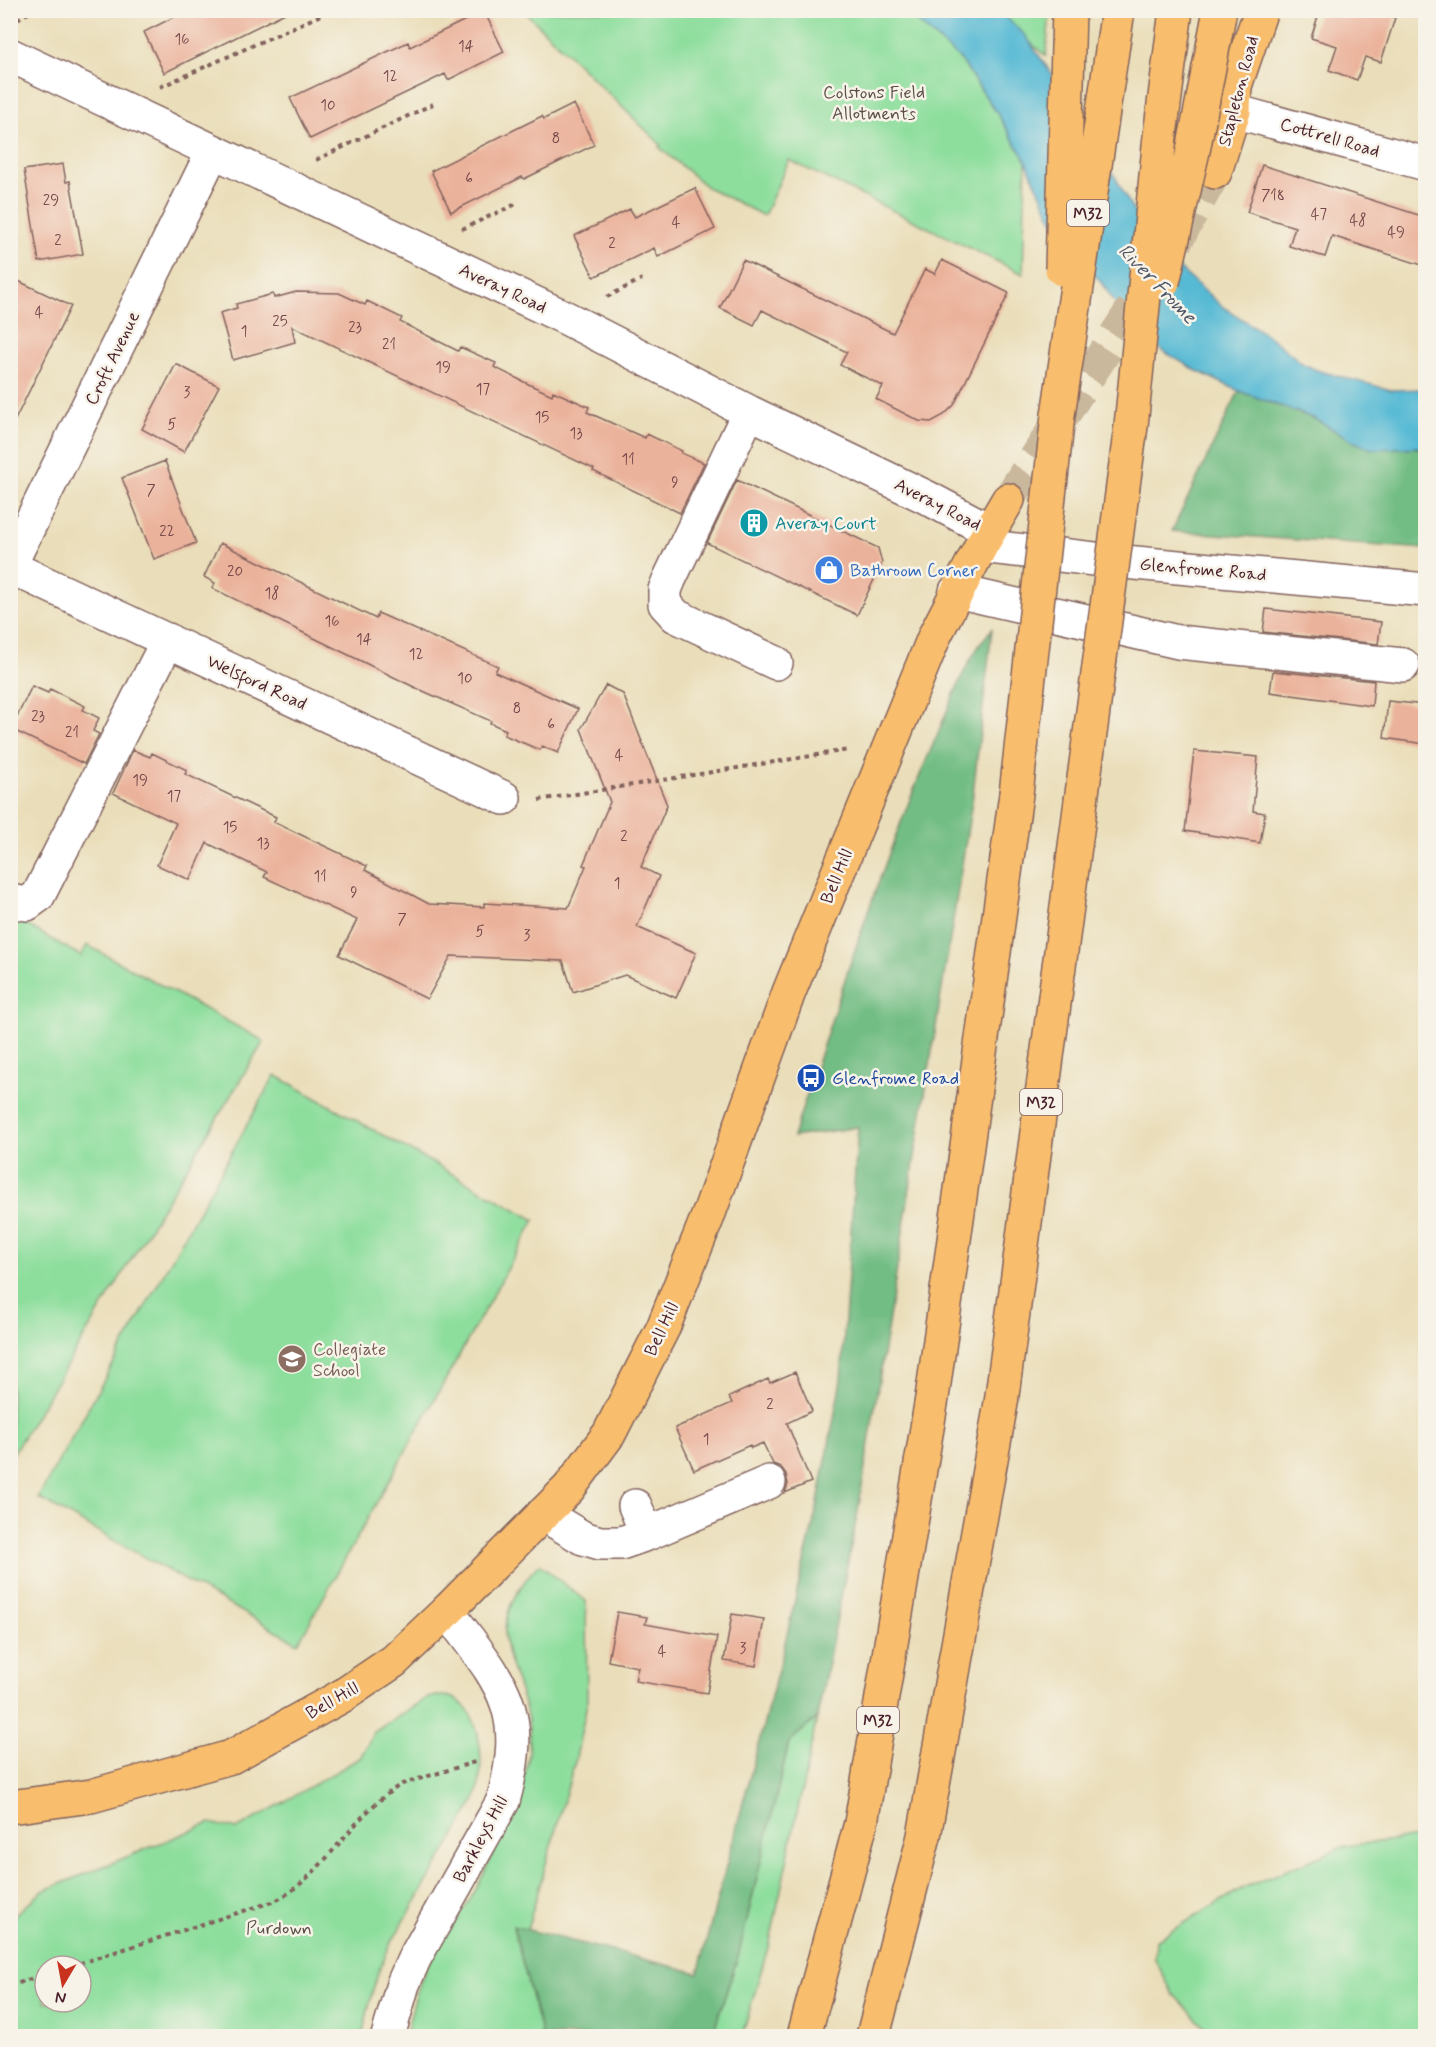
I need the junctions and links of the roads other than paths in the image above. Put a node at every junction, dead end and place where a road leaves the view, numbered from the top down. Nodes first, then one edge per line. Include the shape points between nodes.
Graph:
1 (1069, 10) edge
2 (1118, 10) edge
3 (1176, 10) edge
4 (1220, 10) edge
5 (1227, 10) edge
6 (1261, 10) edge
7 (10, 55) edge
8 (1235, 98) junction
9 (213, 151) junction
10 (1425, 164) edge
11 (1215, 172) tunnel mouth
12 (749, 412) junction
13 (1058, 415) junction
14 (1131, 426) junction
15 (1008, 500) tunnel mouth
16 (985, 539) junction
17 (10, 566) edge
18 (1425, 590) edge
19 (956, 591) junction
20 (168, 640) junction
21 (776, 663) dead end
22 (1403, 665) dead end
23 (504, 798) road end
24 (10, 901) edge
25 (769, 1482) dead end
26 (543, 1514) junction
27 (447, 1611) junction
28 (10, 1807) edge
29 (388, 2037) edge
30 (804, 2037) edge
31 (873, 2037) edge

1 - 13 main road, M32, bridge
2 - 13 main road, M32, bridge
3 - 14 main road, M32, bridge
4 - 14 main road, M32, bridge via 1193,151
5 - 8 main road
6 - 8 main road, Stapleton Road
7 - 9 street, Averay Road
8 - 10 street, Cottrell Road
8 - 11 main road, Stapleton Road
9 - 12 street, Averay Road via 566,318
9 - 17 street, Croft Avenue
12 - 16 street, Averay Road via 927,497
12 - 21 street via 669,580 665,604 676,616
13 - 30 main road, M32, bridge via 1016,794 932,1398 861,1822
14 - 31 main road, M32, bridge via 1001,1403 924,1836
15 - 16 main road
16 - 18 street, Glenfrome Road via 1103,560
16 - 19 main road, Bell Hill
17 - 20 street, Welsford Road
19 - 22 street via 1178,642
19 - 26 main road, Bell Hill via 789,992 663,1328 609,1434 569,1488
20 - 23 street, Welsford Road
20 - 24 street via 38,896 27,904
25 - 26 street via 641,1520 621,1543 583,1539
26 - 27 main road, Bell Hill
27 - 28 main road, Bell Hill via 394,1661 342,1696 231,1756 92,1796
27 - 29 street, Barkleys Hill via 494,1673 505,1696 512,1715 510,1778 503,1801 414,1959

